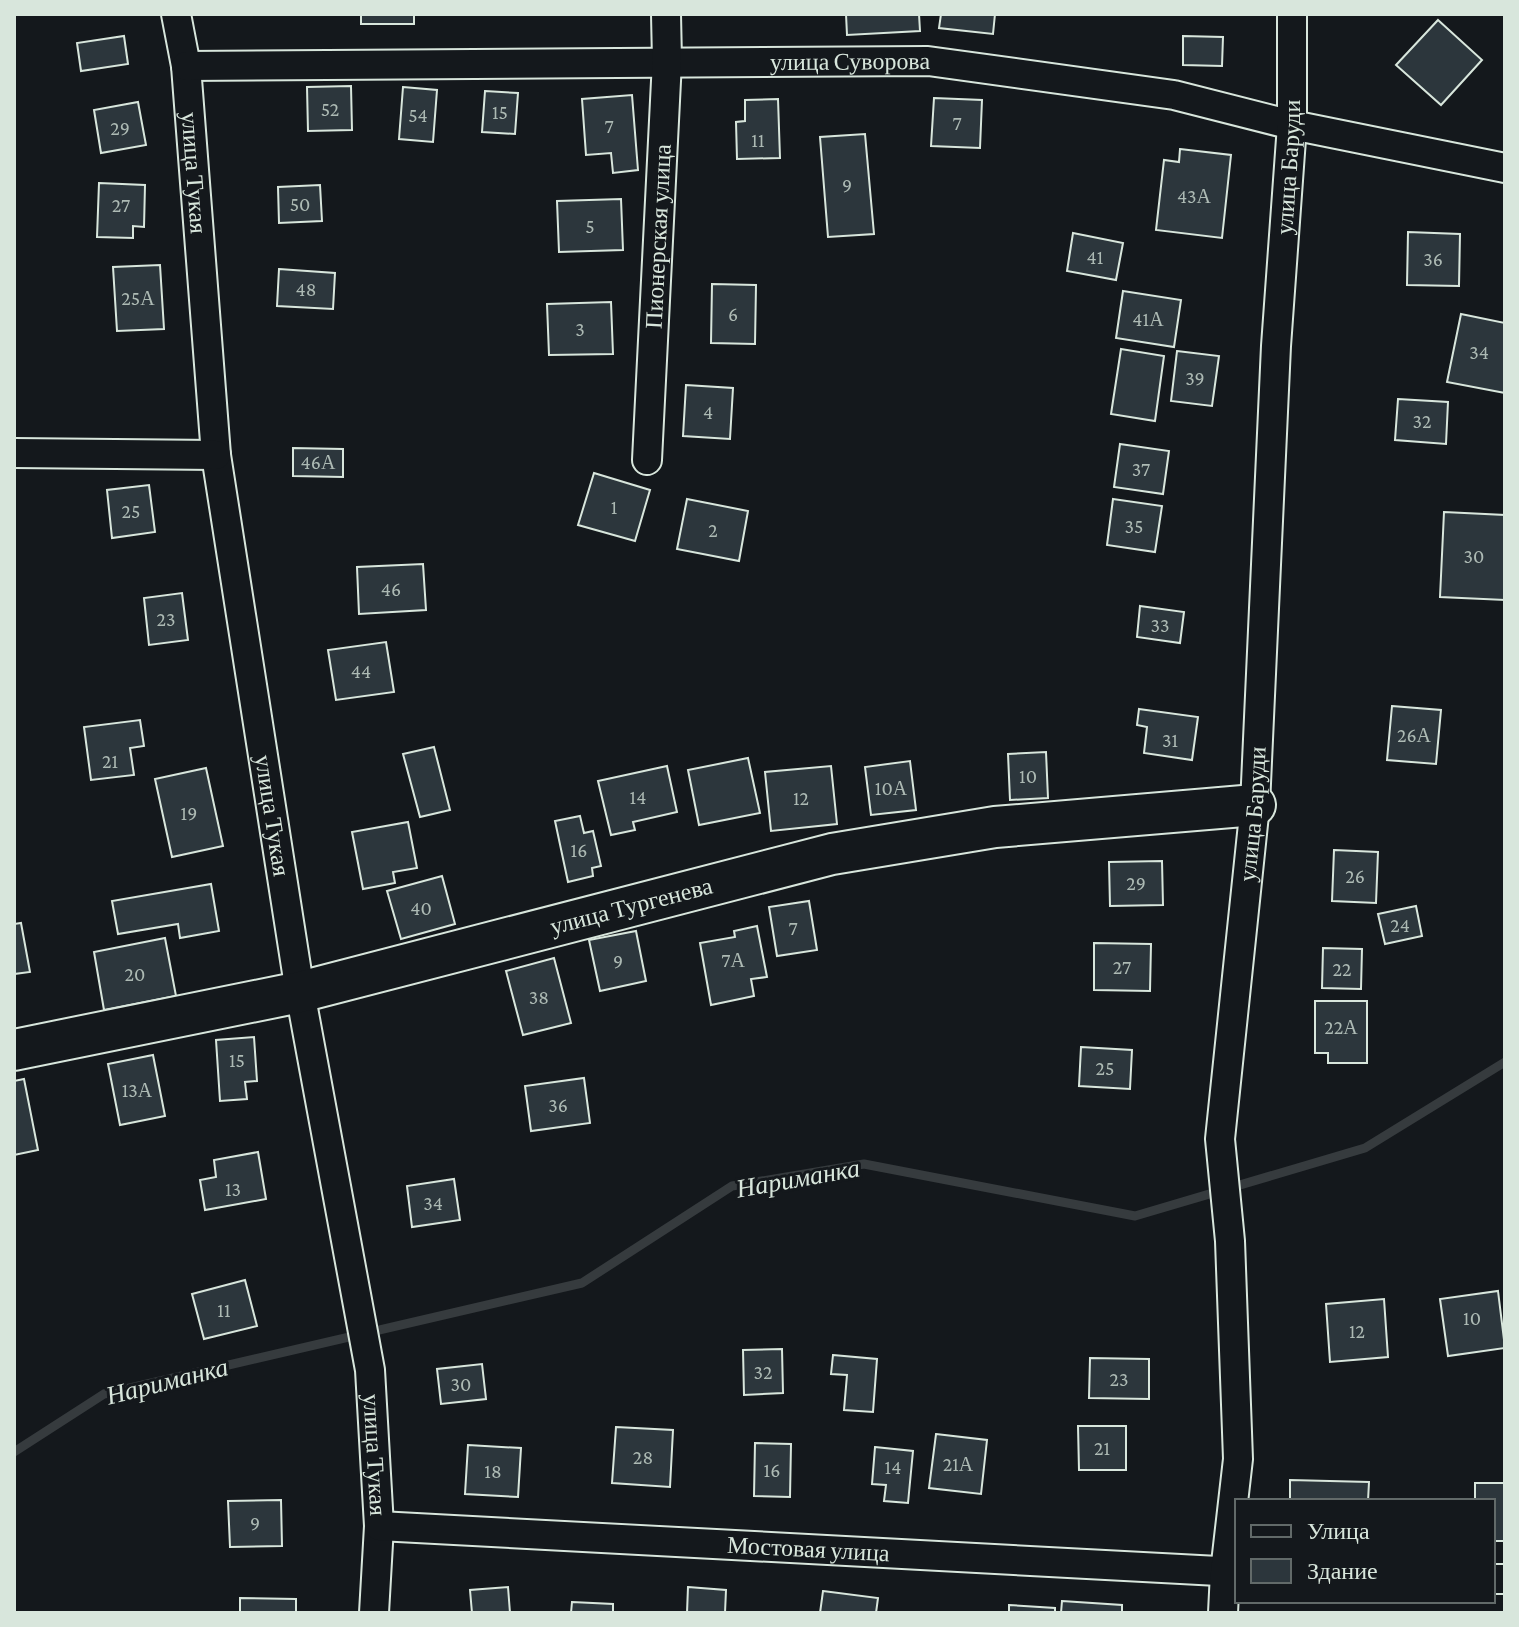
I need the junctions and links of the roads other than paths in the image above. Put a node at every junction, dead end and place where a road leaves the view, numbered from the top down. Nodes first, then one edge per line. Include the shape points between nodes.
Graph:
1 (176, 14) edge
2 (666, 14) edge
3 (1292, 14) edge
4 (667, 61) junction
5 (186, 66) junction
6 (1292, 125) junction
7 (1505, 168) edge
8 (14, 453) edge
9 (216, 455) junction
10 (647, 460) dead end
11 (1255, 805) junction
12 (300, 992) junction
13 (14, 1050) edge
14 (1236, 1499) edge
15 (1235, 1507) edge
16 (379, 1526) junction
17 (1231, 1572) edge
18 (374, 1613) edge
19 (1223, 1613) edge

1 - 5 street, улица Тукая
2 - 4 street, Пионерская улица
3 - 6 street, улица Баруди
4 - 5 street, улица Суворова
4 - 6 street, улица Суворова via 928,61 1174,95
4 - 10 street, Пионерская улица
5 - 9 street, улица Тукая
6 - 7 street, улица Суворова
6 - 11 street, улица Баруди
8 - 9 street
9 - 12 street, улица Тукая
11 - 12 street, улица Тургенева via 995,827 832,854
11 - 14 street, улица Баруди via 1220,1139 1230,1241
12 - 13 street, улица Тургенева
12 - 16 street, улица Тукая via 370,1370
15 - 17 street, улица Баруди
16 - 17 street, Мостовая улица
16 - 18 street, улица Тукая
17 - 19 street, улица Баруди

